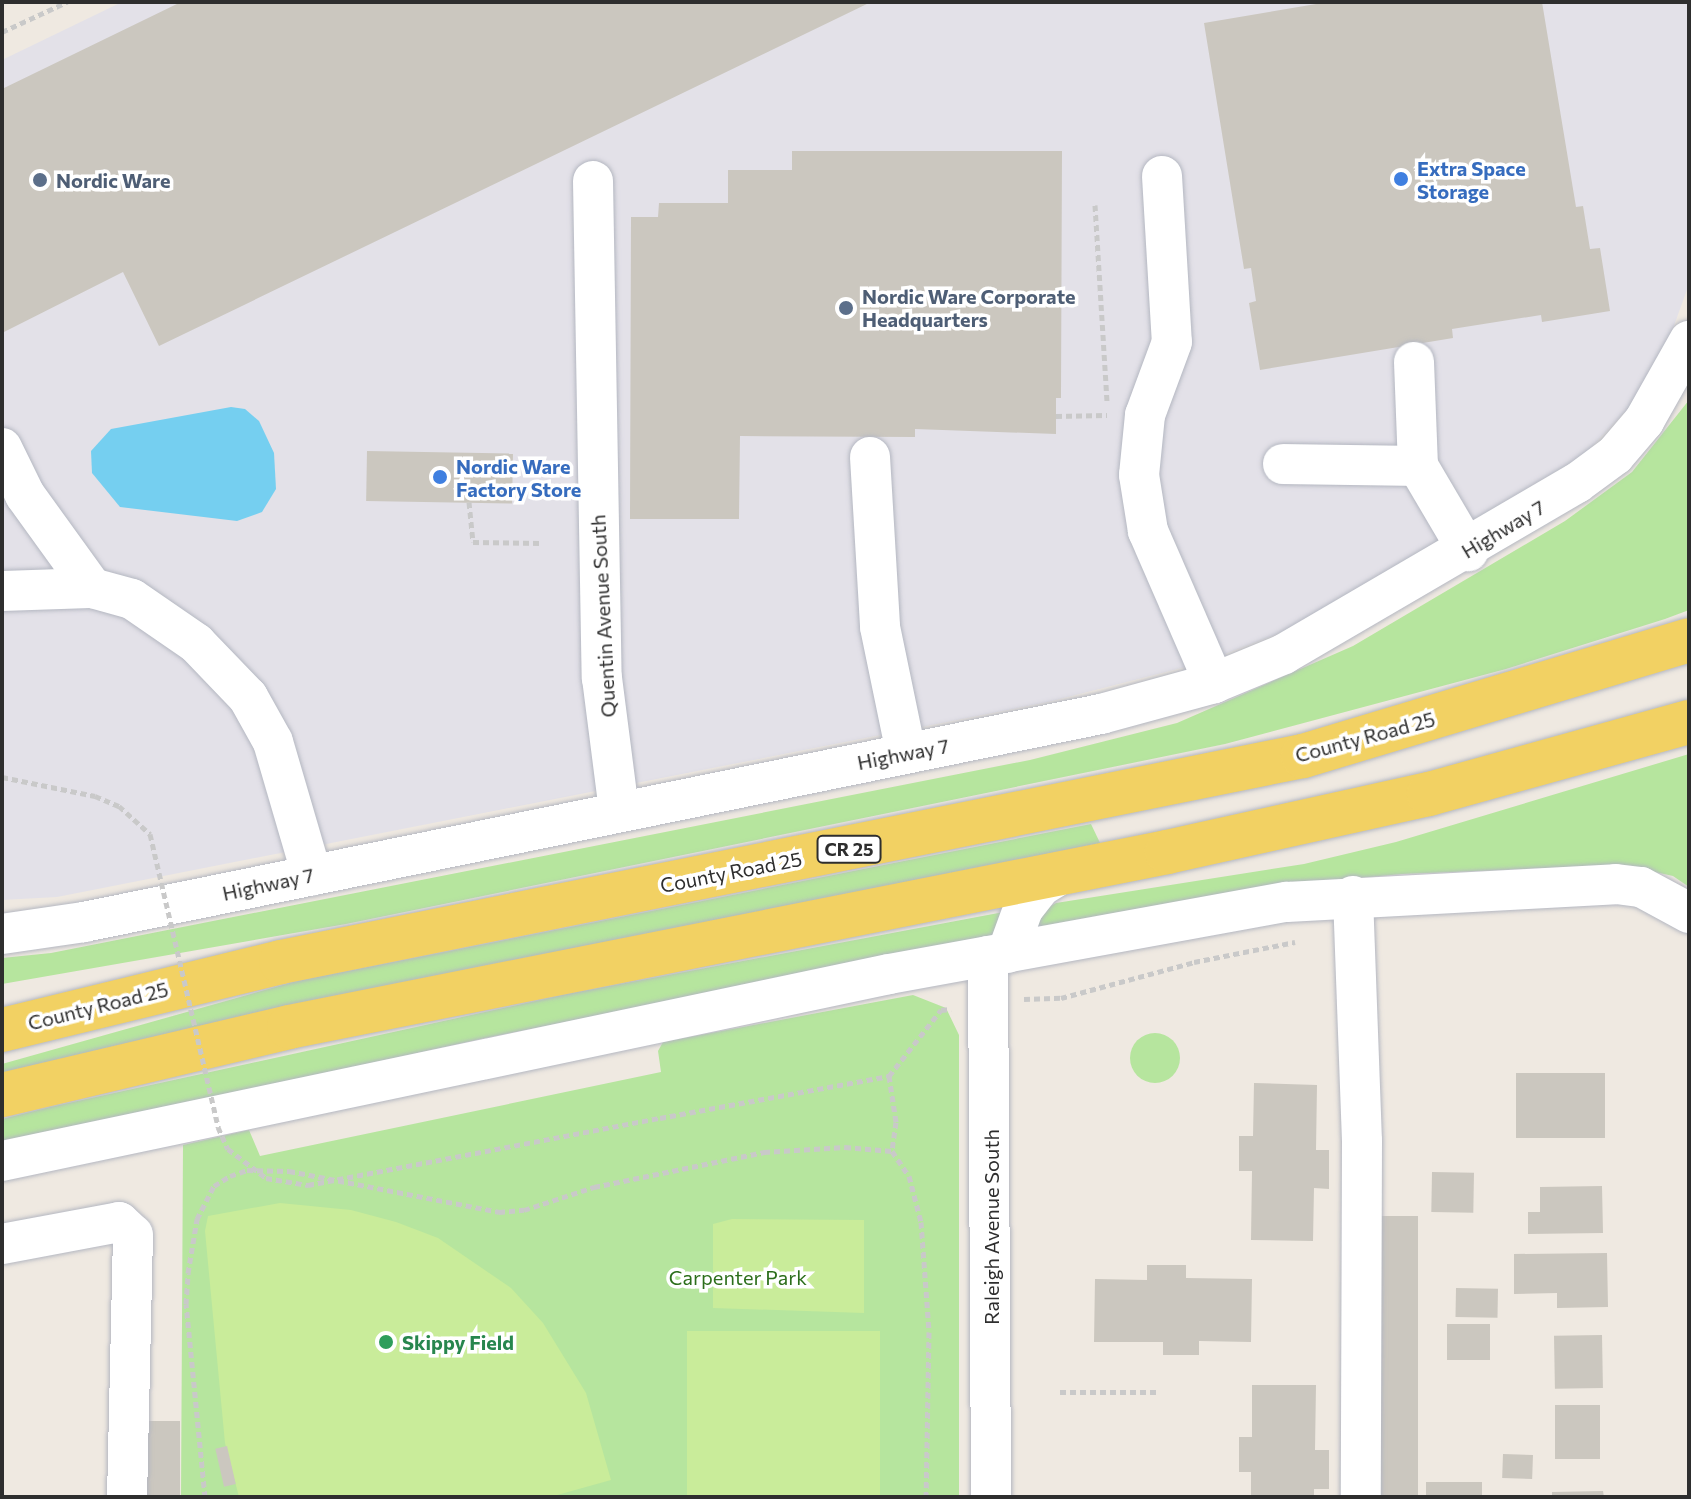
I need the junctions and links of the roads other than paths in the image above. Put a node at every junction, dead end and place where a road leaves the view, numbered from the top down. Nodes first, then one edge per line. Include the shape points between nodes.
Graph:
1 (1162, 176) dead end
2 (593, 181) dead end
3 (1689, 341) edge
4 (1414, 362) dead end
5 (2, 448) edge
6 (870, 457) dead end
7 (1283, 464) dead end
8 (1418, 466) junction
9 (1468, 551) junction
10 (92, 588) junction
11 (2, 591) edge
12 (1689, 640) edge
13 (1214, 683) junction
14 (1689, 722) edge
15 (906, 753) junction
16 (619, 811) junction
17 (1061, 874) junction
18 (312, 875) junction
19 (1689, 913) edge
20 (1354, 914) junction
21 (2, 934) edge
22 (997, 955) junction
23 (2, 1030) edge
24 (2, 1095) edge
25 (2, 1161) edge
26 (2, 1244) edge
27 (127, 1497) edge
28 (991, 1497) edge
29 (1361, 1497) edge

1 - 13 street via 1172,342 1126,415 1148,531
2 - 16 street, Quentin Avenue South via 602,678
3 - 9 street, Highway 7 via 1644,421 1615,455
4 - 8 street
5 - 10 street via 25,495
6 - 15 street via 880,627
7 - 8 street
8 - 9 street
9 - 13 street, Highway 7 via 1284,654
10 - 11 street
10 - 18 street via 132,599 196,643 248,697 273,742
12 - 23 main road, County Road 25 / CR 25 via 1303,756 281,962
13 - 15 street, Highway 7 via 1101,714
14 - 17 main road via 1429,794
15 - 16 street, Highway 7
16 - 18 street, Highway 7
17 - 22 street via 1041,886
17 - 24 main road via 289,1027
18 - 21 street, Highway 7
19 - 20 street via 1641,887 1616,884
20 - 22 street via 1198,915
20 - 29 street via 1362,1141
22 - 25 street
22 - 28 street, Raleigh Avenue South via 991,1004
26 - 27 street via 119,1222 133,1235

